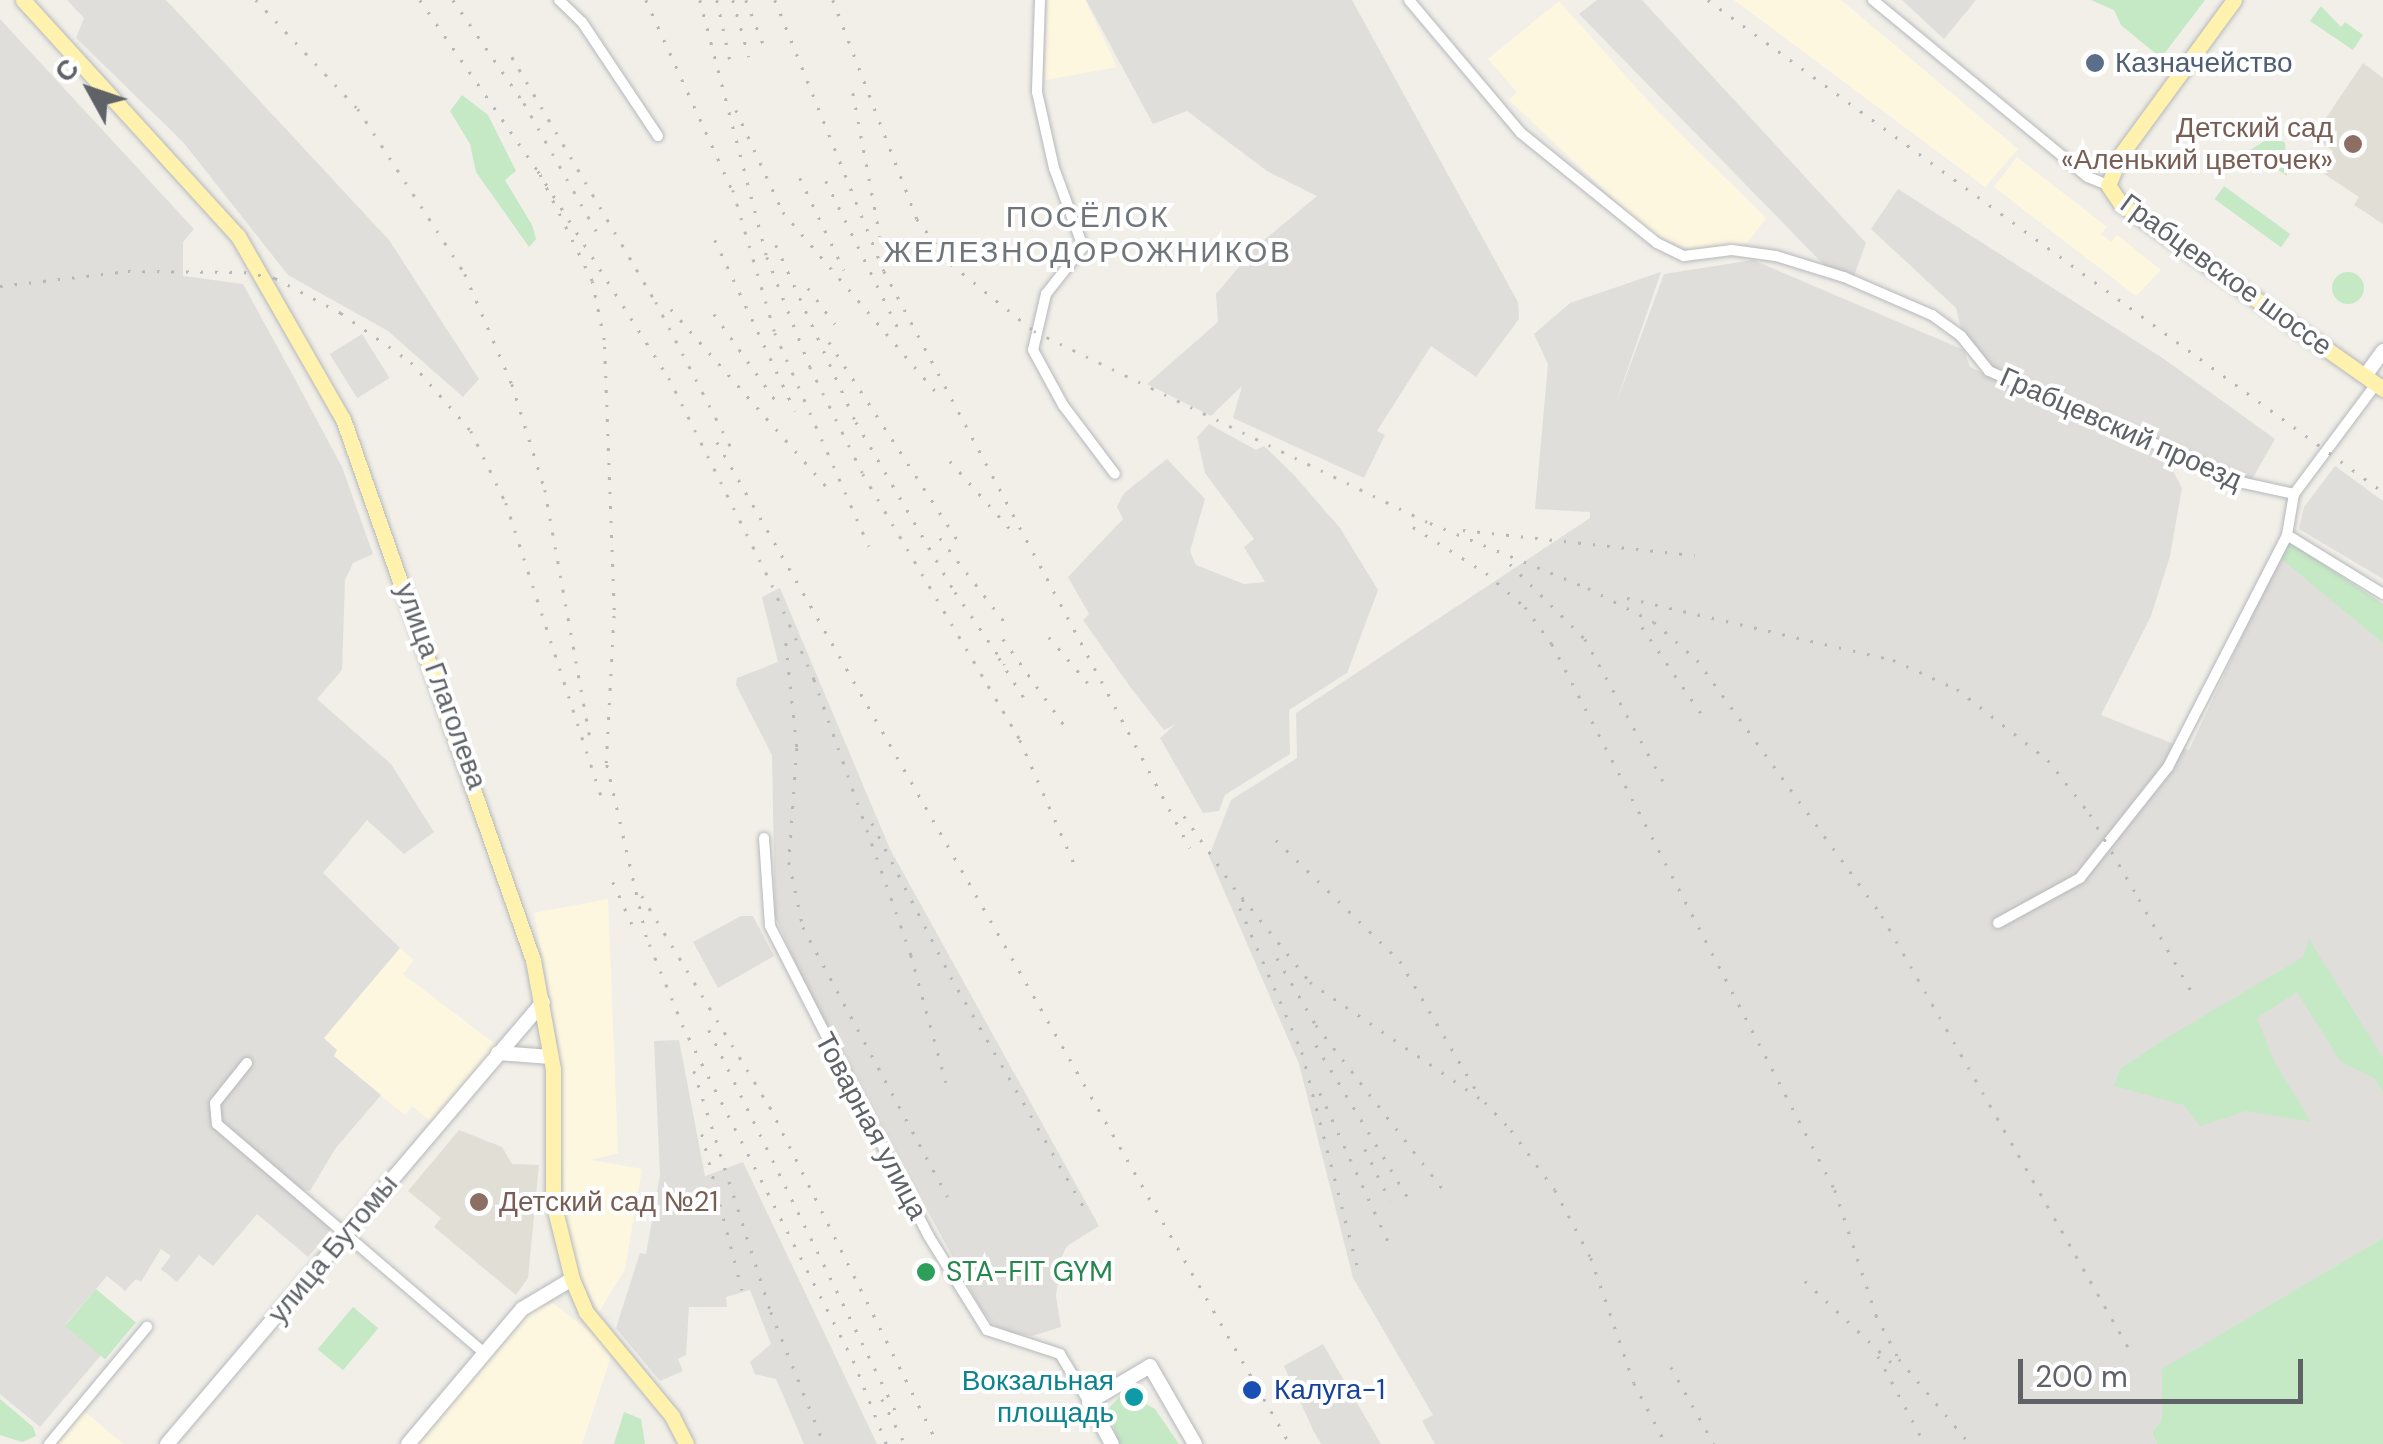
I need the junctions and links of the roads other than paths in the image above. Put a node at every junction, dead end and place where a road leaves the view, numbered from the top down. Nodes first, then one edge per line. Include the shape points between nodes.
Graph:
1 (23, 0) edge
2 (559, 0) edge
3 (1040, 0) edge
4 (1410, 0) edge
5 (1873, 0) edge
6 (2234, 0) edge
7 (658, 136) dead end
8 (2108, 185) junction
9 (2383, 351) edge
10 (2375, 383) edge
11 (1115, 474) dead end
12 (2294, 494) junction
13 (2286, 535) junction
14 (2383, 594) edge
15 (764, 838) dead end
16 (1998, 922) dead end
17 (543, 1002) junction
18 (498, 1053) junction
19 (551, 1056) junction
20 (247, 1063) dead end
21 (346, 1233) junction
22 (572, 1279) junction
23 (148, 1327) dead end
24 (484, 1352) junction
25 (1088, 1402) junction
26 (49, 1444) edge
27 (167, 1444) edge
28 (408, 1444) edge
29 (686, 1444) edge
30 (1112, 1444) edge
31 (1195, 1444) edge

1 - 17 main road, улица Глаголева via 238,236 343,419 502,857
2 - 7 street via 582,22
3 - 11 street via 1037,92 1082,247 1046,294 1033,350 1063,405
4 - 12 street, Грабцевский проезд via 1521,133 1657,243 1684,256 1732,250 1776,256 1844,277 1932,315 1961,336 1988,372 2226,476 2272,494
5 - 8 street via 2088,177
6 - 8 main road, Грабцевское шоссе via 2120,156
8 - 10 main road, Грабцевское шоссе via 2121,204
9 - 10 street
10 - 12 street
12 - 13 street
13 - 14 street
13 - 16 street via 2168,767 2080,878
15 - 25 street, Товарная улица via 770,926 928,1235 987,1330 1060,1354
17 - 18 street, улица Бутомы
17 - 19 main road, улица Глаголева
18 - 19 street
18 - 21 street, улица Бутомы
19 - 22 main road, улица Глаголева via 553,1202
20 - 21 street via 215,1103 216,1124
21 - 24 street
21 - 27 street, улица Бутомы
22 - 24 street via 525,1305
22 - 29 main road, улица Глаголева via 586,1312 672,1416
23 - 26 street
24 - 28 street
25 - 30 street
25 - 31 street via 1150,1366

